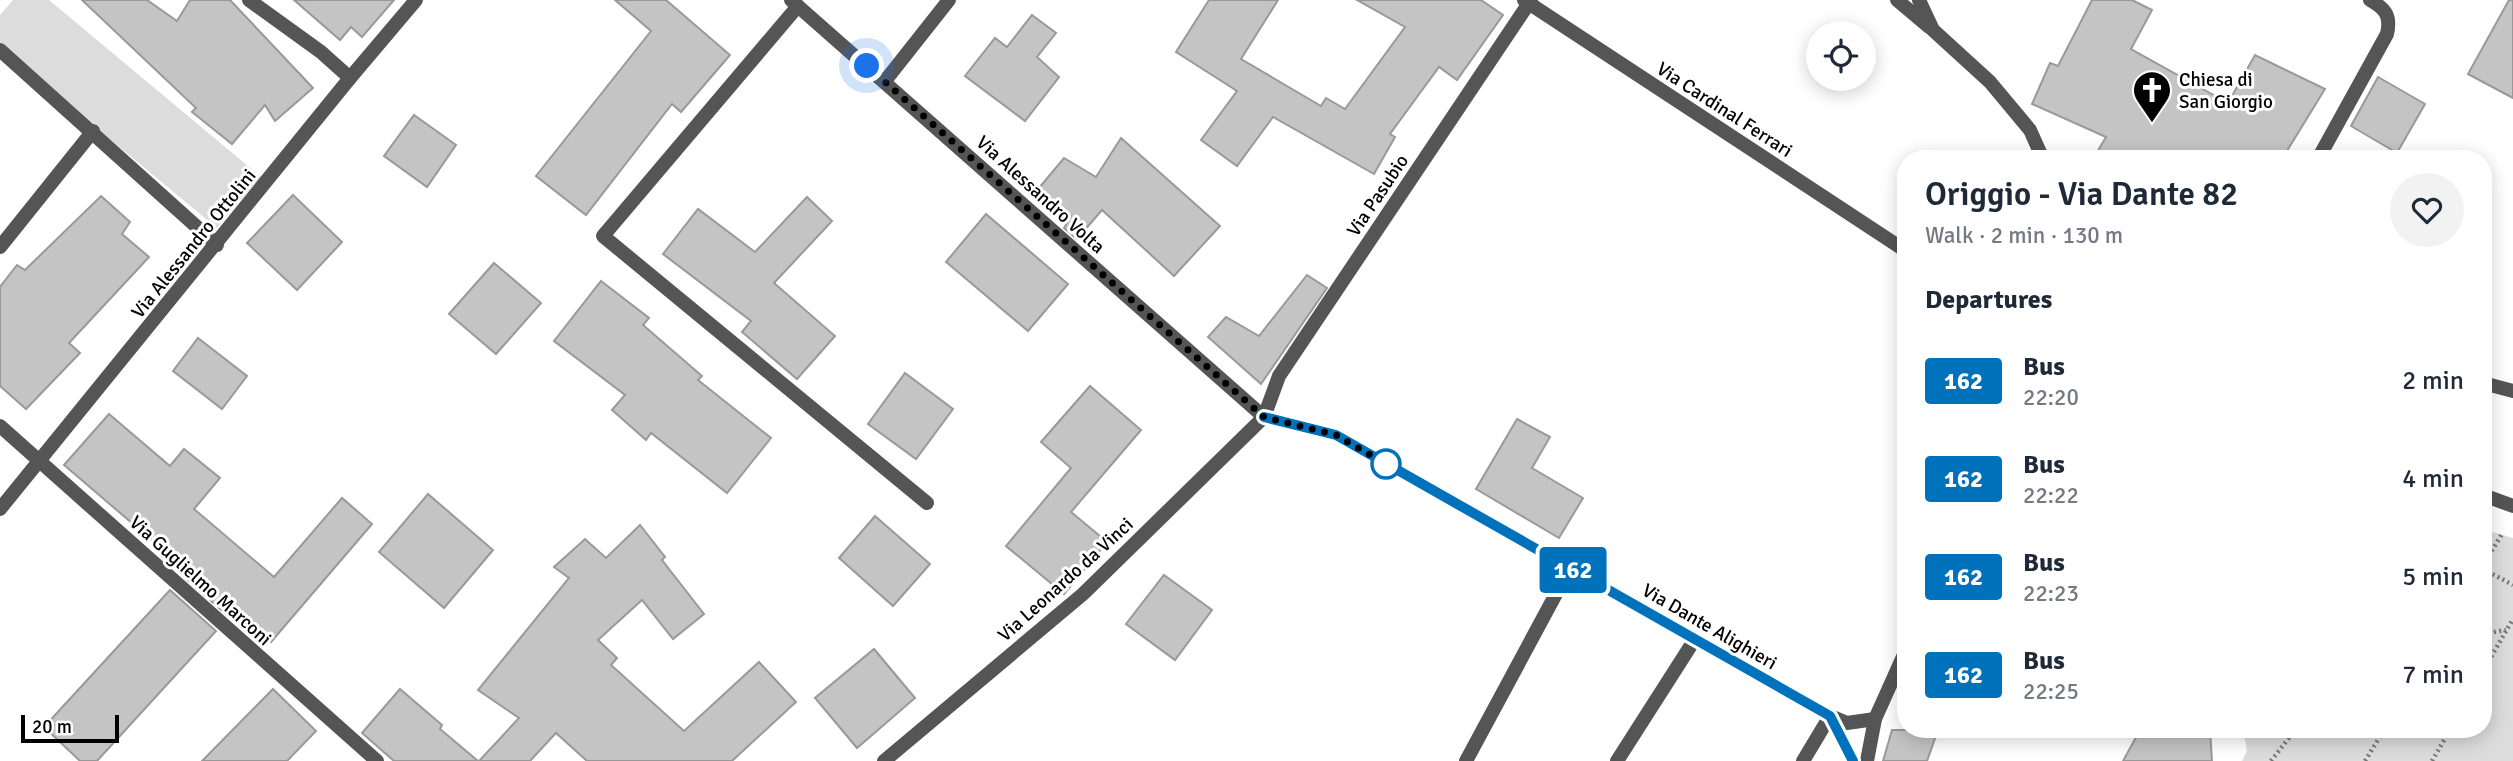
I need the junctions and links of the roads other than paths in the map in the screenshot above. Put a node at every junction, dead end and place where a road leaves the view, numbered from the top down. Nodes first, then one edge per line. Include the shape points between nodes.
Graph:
1 (249, 0) edge
2 (416, 0) edge
3 (949, 0) edge
4 (1897, 0) edge
5 (1919, 0) edge
6 (2370, 0) edge
7 (1528, 1) edge
8 (795, 3) edge
9 (1933, 30) junction
10 (0, 50) edge
11 (350, 78) junction
12 (885, 81) junction
13 (93, 131) junction
14 (2039, 150) edge
15 (2323, 150) edge
16 (216, 245) junction
17 (1897, 245) edge
18 (0, 247) edge
19 (2492, 385) edge
20 (2513, 391) edge
21 (1264, 417) junction
22 (0, 426) edge
23 (40, 463) junction
24 (2492, 498) edge
25 (927, 503) dead end
26 (2513, 506) edge
27 (0, 509) edge
28 (1570, 568) junction
29 (1695, 639) junction
30 (1897, 670) edge
31 (1830, 716) junction
32 (1875, 719) junction
33 (377, 761) edge
34 (884, 761) edge
35 (1466, 761) edge
36 (1616, 761) edge
37 (1803, 761) edge
38 (1853, 761) edge
39 (1867, 761) edge

1 - 11 street
2 - 11 street, Via Alessandro Ottolini
3 - 12 street
4 - 9 street
5 - 9 street
6 - 15 street via 2385,8 2387,34
7 - 17 street, Via Cardinal Ferrari
7 - 21 street, Via Pasubio via 1279,376
8 - 12 street, Via Alessandro Volta
8 - 25 street via 603,236
9 - 14 street via 1990,82 2030,130
10 - 13 street
11 - 16 street, Via Alessandro Ottolini
12 - 21 street, Via Alessandro Volta
13 - 16 street
13 - 18 street
16 - 23 street, Via Alessandro Ottolini
19 - 20 street
21 - 28 street, Via Dante Alighieri via 1336,435
21 - 34 street, Via Leonardo da Vinci via 1083,594
22 - 23 street, Via Guglielmo Marconi
23 - 27 street, Via Alessandro Ottolini
23 - 33 street, Via Guglielmo Marconi
24 - 26 street
28 - 29 street, Via Dante Alighieri
28 - 35 street
29 - 31 street, Via Dante Alighieri
29 - 36 street
30 - 32 street
31 - 32 street via 1847,723
31 - 37 street
31 - 38 street
32 - 39 street

